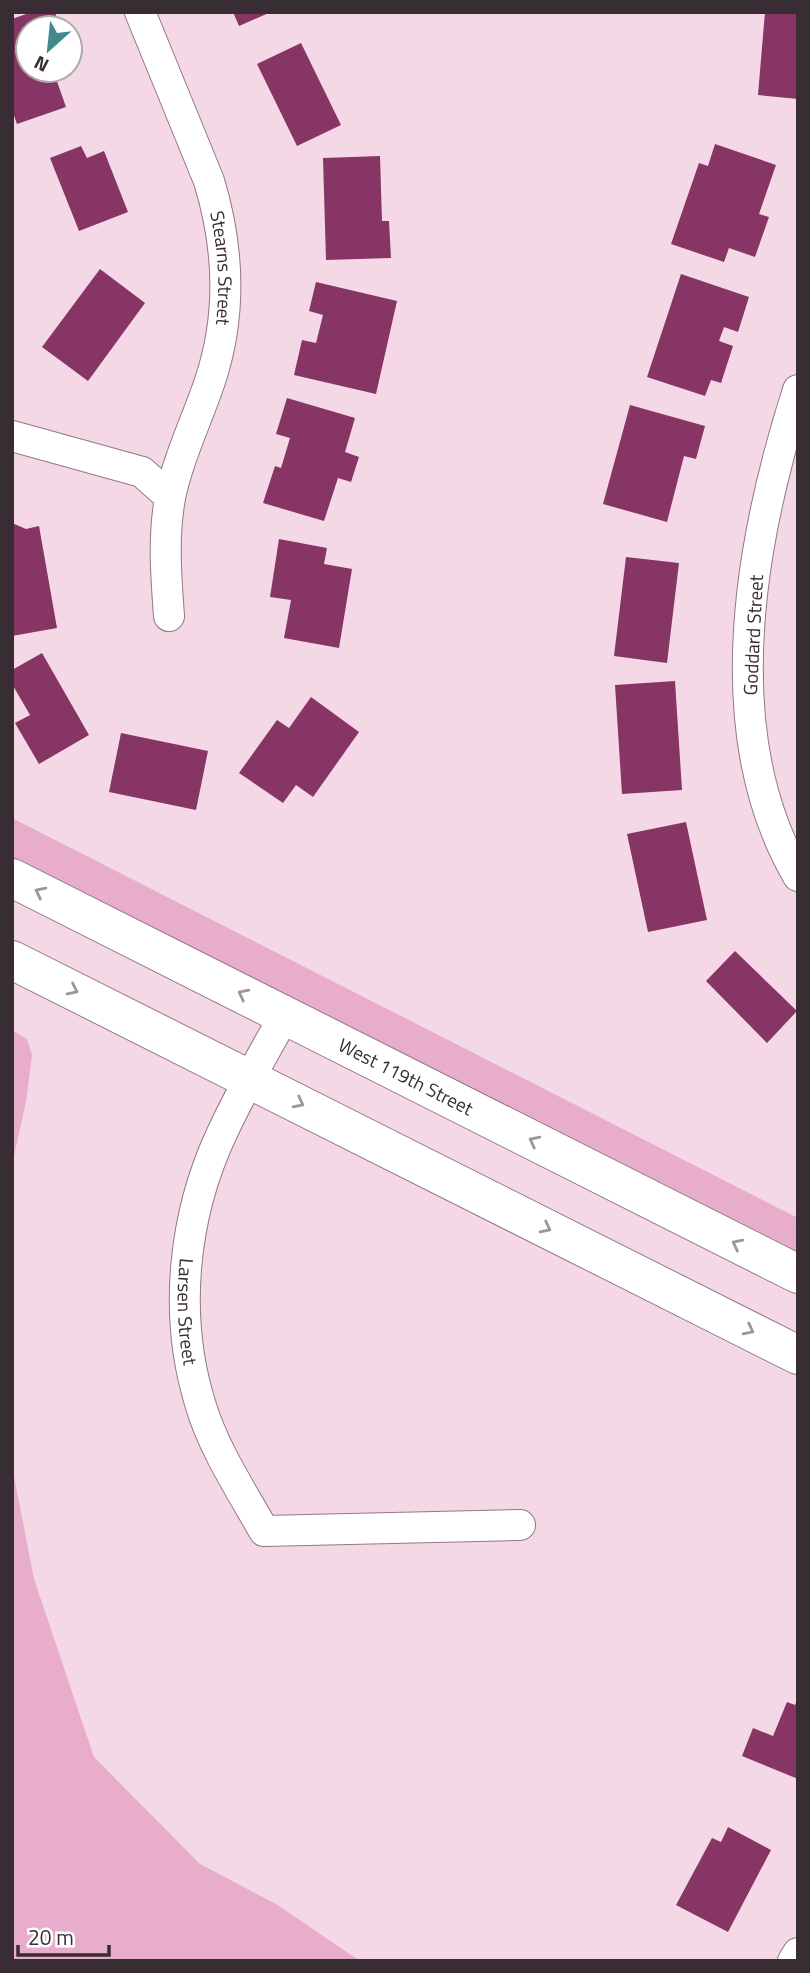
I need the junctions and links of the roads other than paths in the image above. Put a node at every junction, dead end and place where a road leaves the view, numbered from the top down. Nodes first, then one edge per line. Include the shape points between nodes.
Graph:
1 (141, 12) edge
2 (798, 390) edge
3 (12, 436) edge
4 (170, 497) junction
5 (169, 615) dead end
6 (798, 876) edge
7 (12, 878) edge
8 (12, 960) edge
9 (285, 1015) junction
10 (250, 1078) junction
11 (798, 1274) edge
12 (798, 1355) edge
13 (520, 1525) dead end
14 (798, 1954) edge
15 (793, 1961) edge

1 - 4 street, Stearns Street via 209,181 224,239 226,268 223,332
2 - 6 street, Goddard Street via 767,504 748,658 749,720 759,775 768,810
3 - 4 street via 142,472
4 - 5 street, Stearns Street via 165,555
9 -> 7 main road, West 119th Street
8 -> 10 main road
9 - 10 street, Larsen Street
11 -> 9 main road, West 119th Street
10 -> 12 main road
10 - 13 street, Larsen Street via 221,1135 192,1225 184,1283 185,1325 200,1404 264,1531
14 - 15 street

